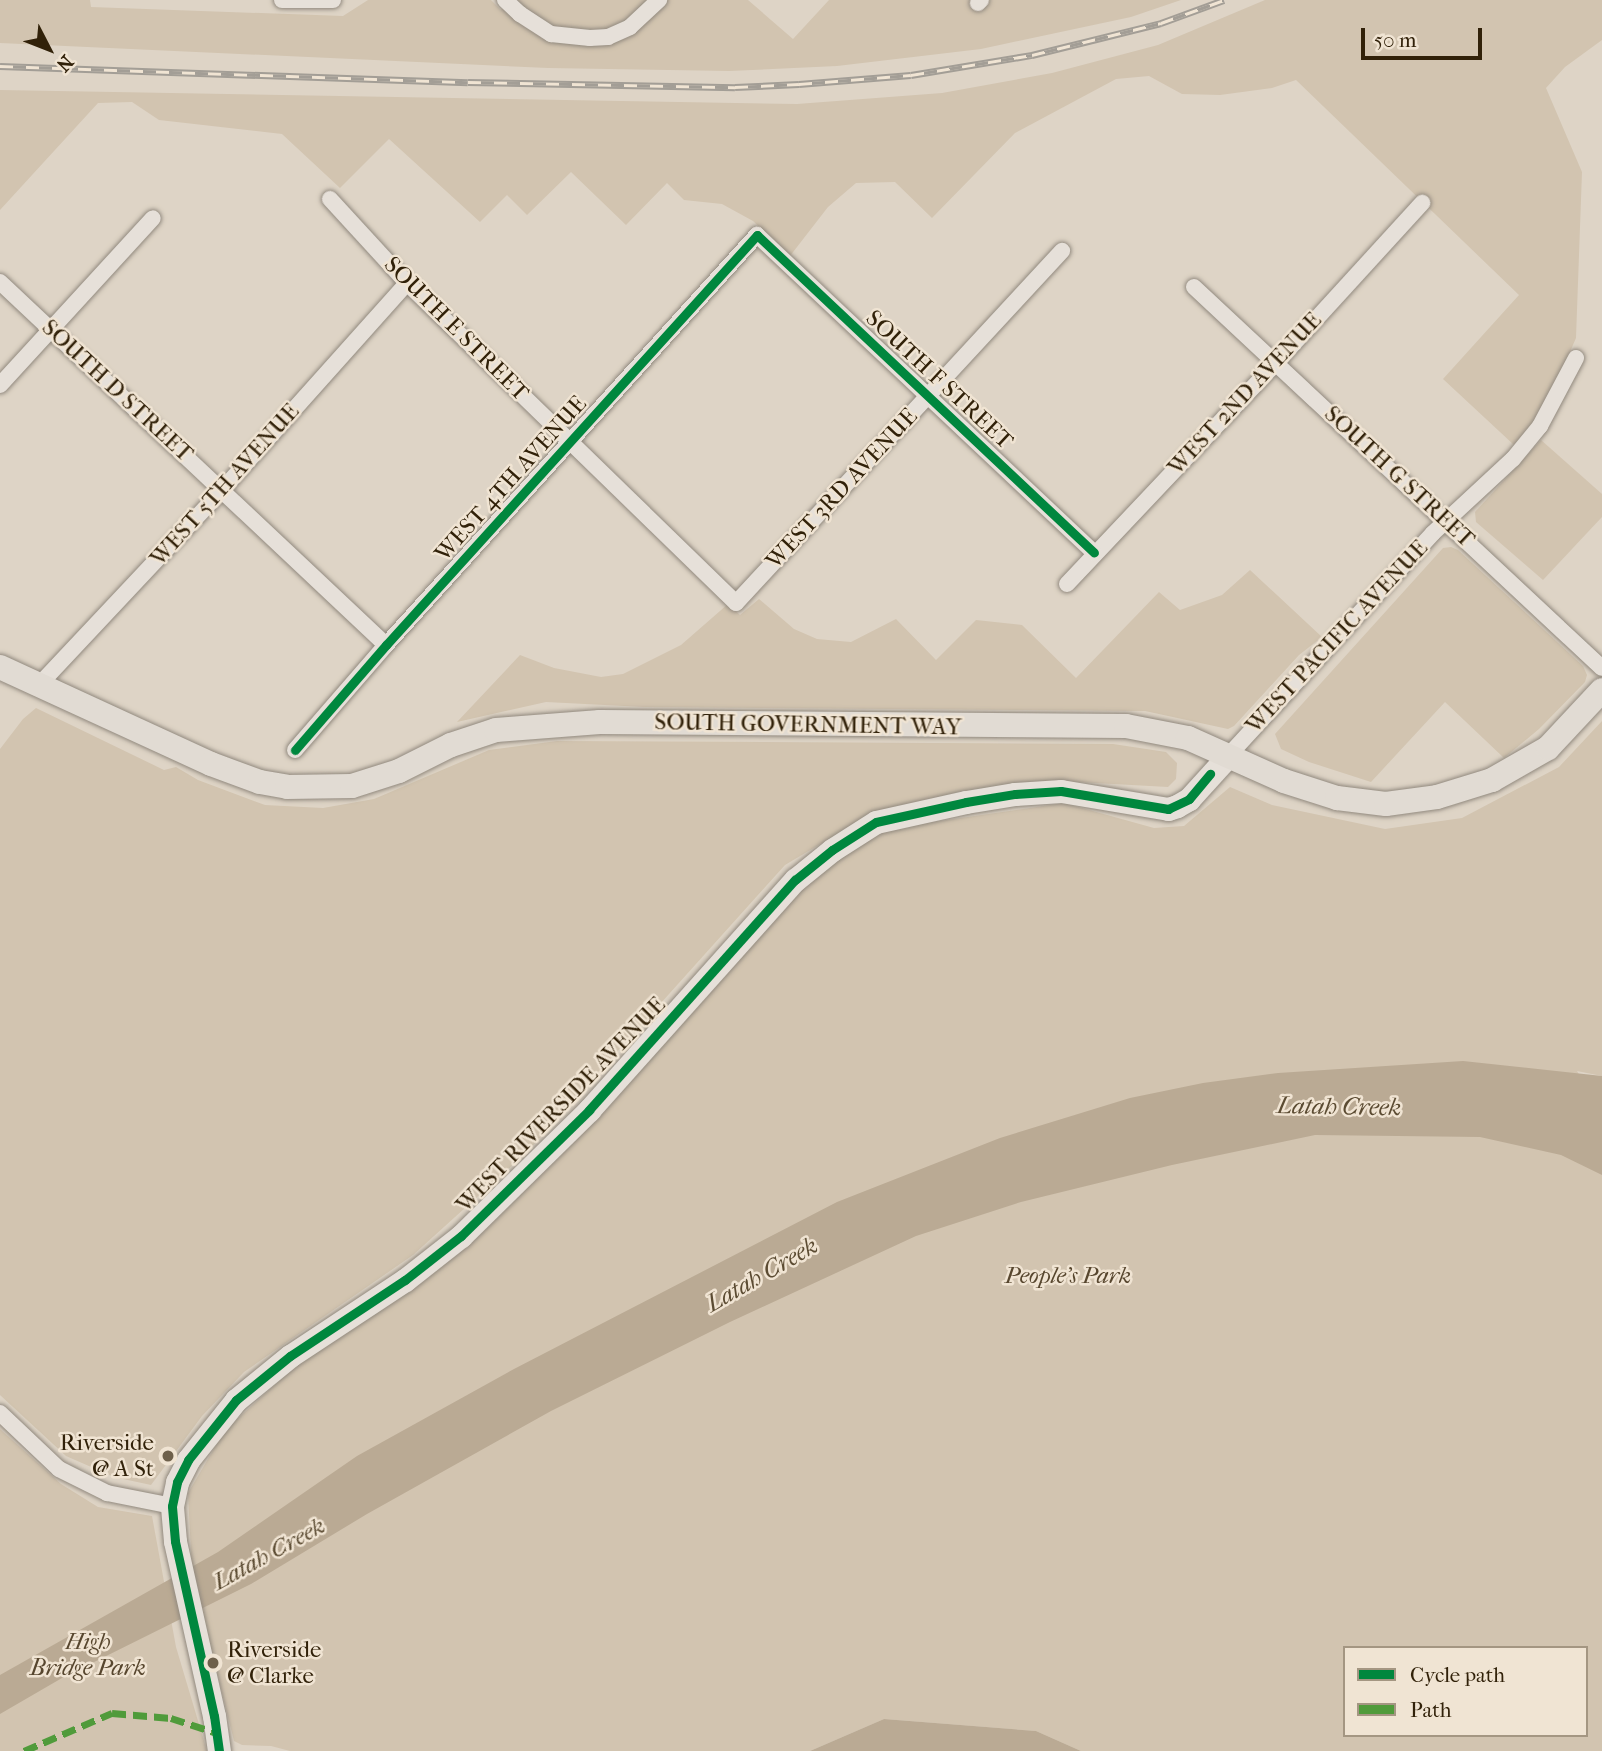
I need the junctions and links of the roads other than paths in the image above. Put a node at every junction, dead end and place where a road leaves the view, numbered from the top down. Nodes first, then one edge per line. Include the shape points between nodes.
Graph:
1 (282, 0) edge
2 (332, 0) edge
3 (505, 0) edge
4 (659, 0) edge
5 (330, 198) dead end
6 (1422, 203) dead end
7 (153, 218) dead end
8 (757, 235) joint
9 (1062, 251) dead end
10 (0, 282) edge
11 (407, 283) junction
12 (1194, 287) dead end
13 (51, 329) junction
14 (1576, 358) dead end
15 (1276, 363) junction
16 (0, 384) edge
17 (928, 396) junction
18 (570, 443) junction
19 (222, 490) junction
20 (1446, 522) junction
21 (1094, 553) junction
22 (1067, 584) dead end
23 (736, 603) joint
24 (386, 645) junction
25 (0, 667) edge
26 (1602, 668) edge
27 (39, 685) junction
28 (1602, 690) edge
29 (295, 750) dead end
30 (1229, 755) junction
31 (0, 1413) edge
32 (172, 1506) junction
33 (219, 1751) edge

1 - 2 street
3 - 4 street via 551,34 590,38 608,37 630,27
5 - 11 street, SOUTH E STREET
6 - 15 street, WEST 2ND AVENUE
7 - 13 street
8 - 17 street, SOUTH F STREET
8 - 18 street, WEST 4TH AVENUE
9 - 17 street, WEST 3RD AVENUE
10 - 13 street, SOUTH D STREET
11 - 18 street, SOUTH E STREET
11 - 19 street, WEST 5TH AVENUE
12 - 15 street, SOUTH G STREET
13 - 16 street
13 - 19 street, SOUTH D STREET
14 - 20 street, WEST PACIFIC AVENUE via 1540,426 1504,468
15 - 20 street, SOUTH G STREET
15 - 21 street, WEST 2ND AVENUE
17 - 21 street, SOUTH F STREET
17 - 23 street, WEST 3RD AVENUE
18 - 23 street, SOUTH E STREET
18 - 24 street, WEST 4TH AVENUE
19 - 24 street, SOUTH D STREET
19 - 27 street, WEST 5TH AVENUE
20 - 26 street, SOUTH G STREET
20 - 30 street, WEST PACIFIC AVENUE
21 - 22 street, WEST 2ND AVENUE
24 - 29 street, WEST 4TH AVENUE
25 - 27 main road, SOUTH GOVERNMENT WAY
27 - 30 main road, SOUTH GOVERNMENT WAY via 211,764 287,787 352,786 496,730 600,722 1126,726 1188,738
28 - 30 main road, SOUTH GOVERNMENT WAY via 1548,748 1492,780 1437,797 1386,804 1337,798 1284,781
30 - 32 main road, WEST RIVERSIDE AVENUE via 1177,806 1061,791 1015,794 876,822 832,850 794,880 589,1110 461,1236 405,1280 290,1356 236,1400 188,1460
31 - 32 street via 59,1469 107,1493
32 - 33 main road, WEST RIVERSIDE AVENUE

